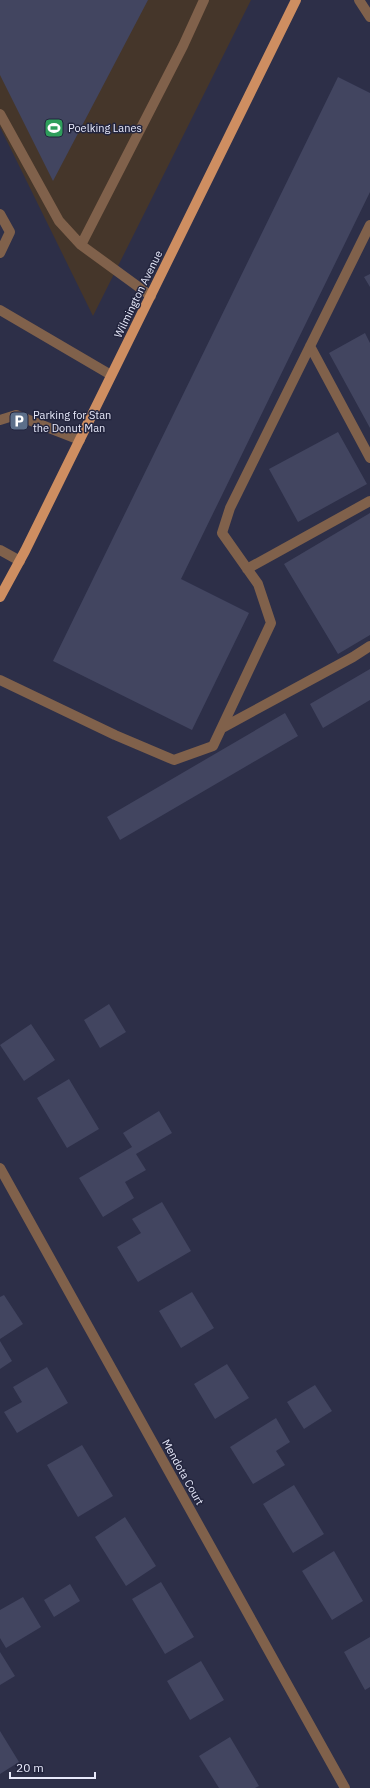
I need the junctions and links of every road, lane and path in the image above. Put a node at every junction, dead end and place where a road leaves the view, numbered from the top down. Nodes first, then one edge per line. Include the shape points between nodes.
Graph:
1 (204, 0) edge
2 (296, 0) edge
3 (359, 0) edge
4 (370, 17) edge
5 (0, 114) edge
6 (0, 214) edge
7 (370, 225) edge
8 (80, 245) junction
9 (0, 253) edge
10 (151, 296) junction
11 (0, 310) edge
12 (310, 346) junction
13 (112, 375) junction
14 (0, 420) edge
15 (80, 440) junction
16 (370, 458) edge
17 (370, 501) edge
18 (0, 550) edge
19 (20, 561) junction
20 (247, 569) junction
21 (0, 597) edge
22 (370, 646) edge
23 (0, 680) edge
24 (222, 728) junction
25 (0, 1168) edge
26 (345, 1788) edge

1 - 8 street via 183,46
2 - 10 main road, Wilmington Avenue
3 - 4 street
5 - 8 street via 59,221
6 - 9 street via 10,232
7 - 12 street
8 - 10 street
10 - 13 main road, Wilmington Avenue
11 - 13 street
12 - 16 street
12 - 20 street via 230,508 222,533
13 - 15 main road, Wilmington Avenue
14 - 15 street via 16,415
15 - 19 main road, Wilmington Avenue
17 - 20 street
18 - 19 street
19 - 21 main road, Wilmington Avenue
20 - 24 street via 258,584 271,624
22 - 24 street
23 - 24 street via 115,736 174,760 213,746
25 - 26 street, Mendota Court

